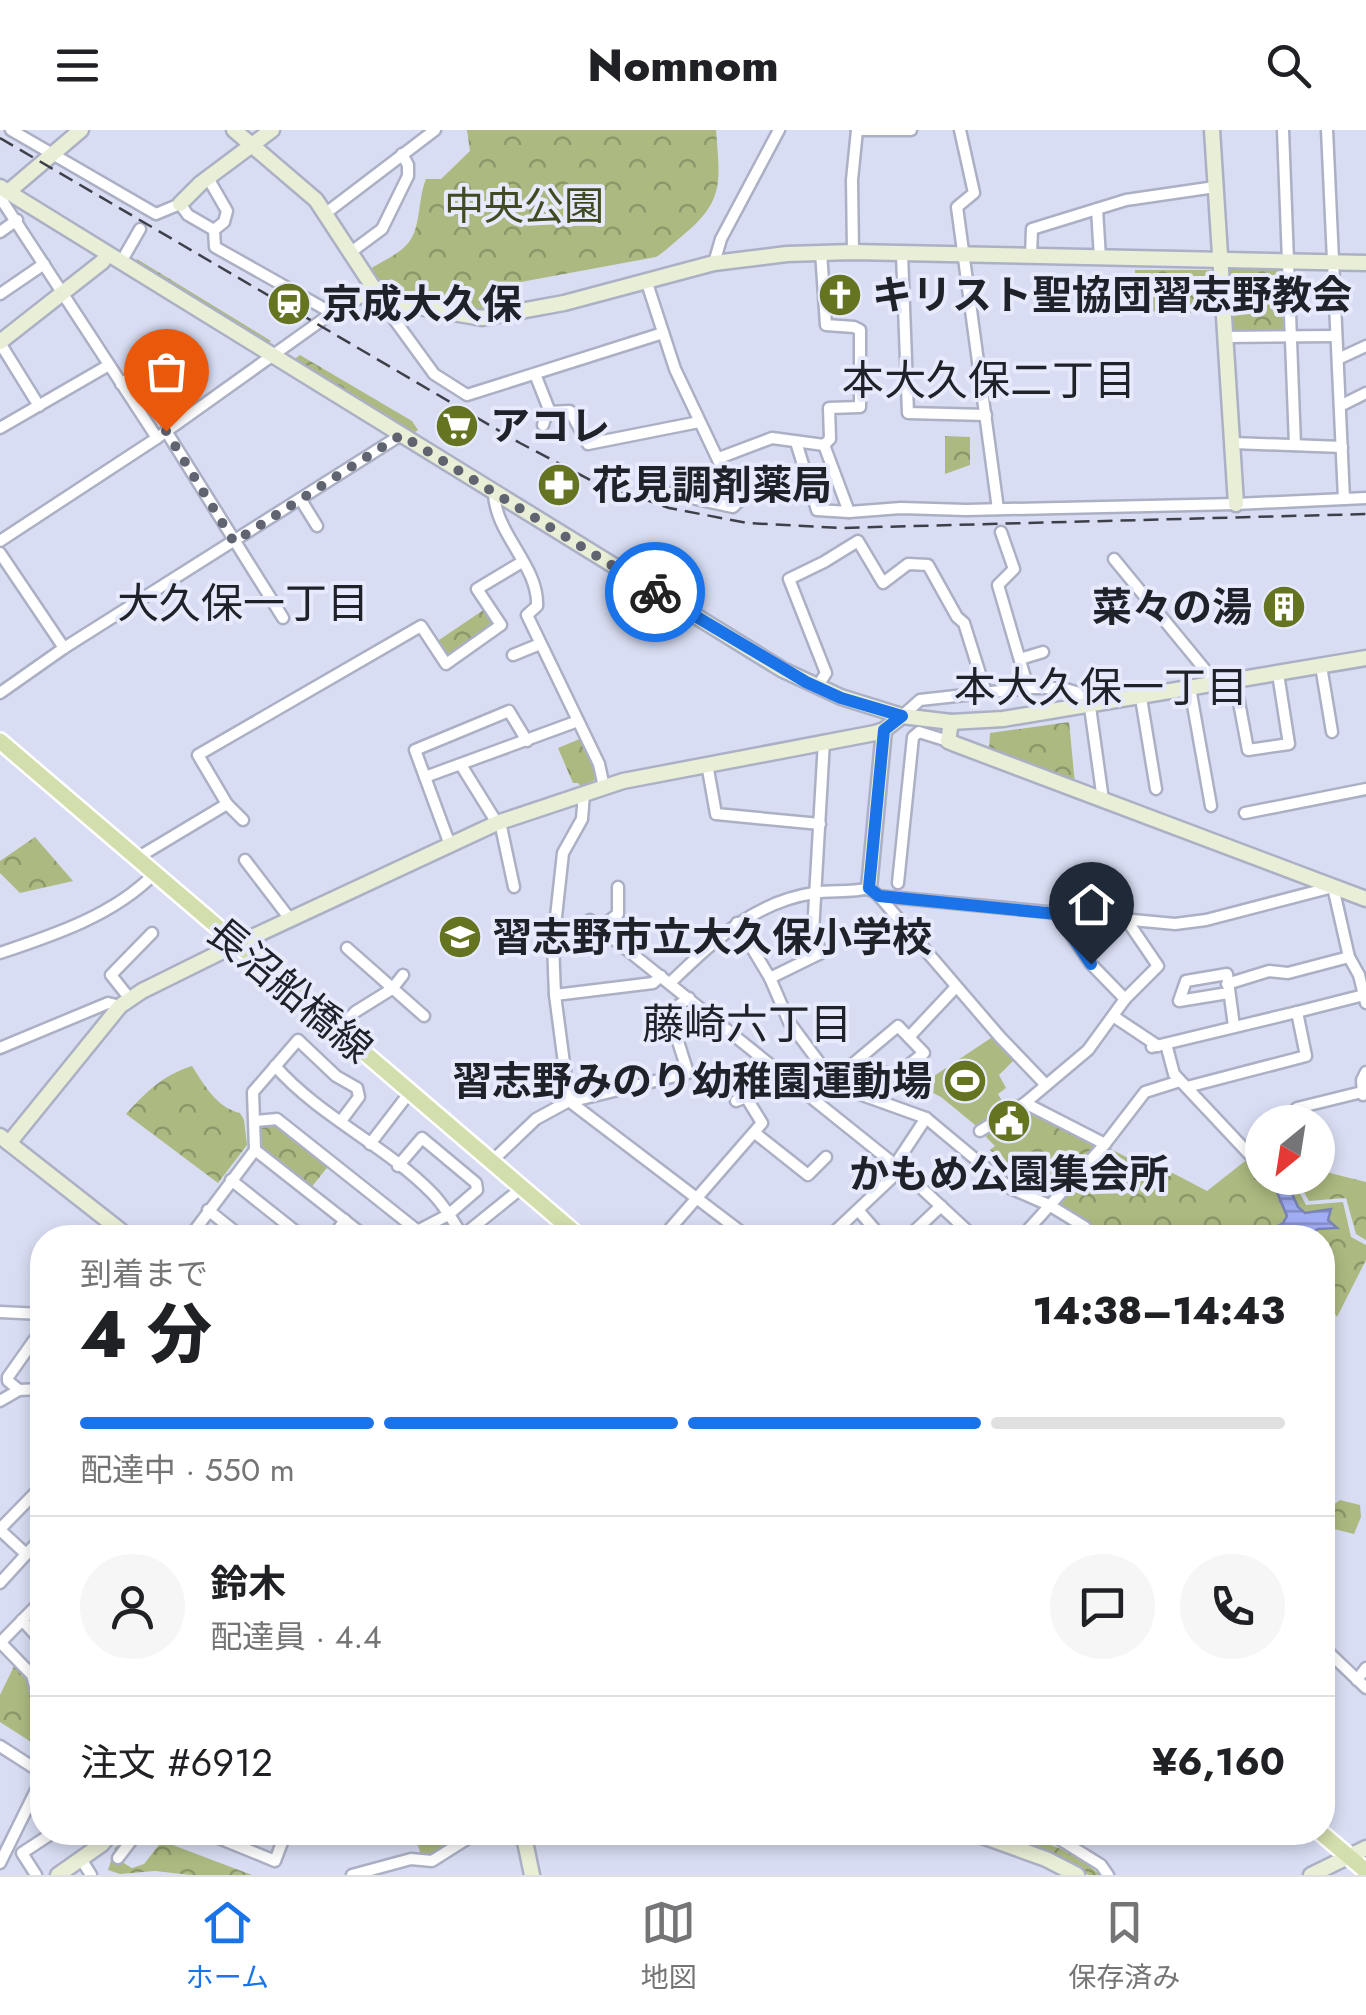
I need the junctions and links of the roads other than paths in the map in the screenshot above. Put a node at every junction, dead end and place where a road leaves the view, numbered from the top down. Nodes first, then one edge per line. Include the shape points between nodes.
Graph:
1 (11, 130) edge
2 (82, 130) edge
3 (234, 130) edge
4 (272, 130) edge
5 (435, 130) edge
6 (779, 130) edge
7 (856, 130) edge
8 (911, 130) edge
9 (960, 130) edge
10 (1212, 130) edge
11 (1283, 130) edge
12 (1326, 130) edge
13 (253, 144) junction
14 (51, 154) junction
15 (402, 154) junction
16 (208, 178) junction
17 (1215, 188) junction
18 (4, 189) edge
19 (180, 204) junction
20 (1097, 208) junction
21 (326, 213) junction
22 (17, 220) junction
23 (140, 229) dead end
24 (214, 230) junction
25 (0, 232) edge
26 (351, 252) junction
27 (821, 252) junction
28 (854, 252) junction
29 (902, 254) junction
30 (964, 255) junction
31 (1031, 256) junction
32 (114, 258) junction
33 (1100, 258) junction
34 (1222, 258) junction
35 (1288, 261) junction
36 (1333, 262) junction
37 (714, 263) junction
38 (1366, 263) edge
39 (44, 264) junction
40 (646, 280) junction
41 (373, 287) junction
42 (0, 294) edge
43 (63, 294) junction
44 (390, 300) junction
45 (332, 313) junction
46 (664, 334) junction
47 (1291, 336) junction
48 (1336, 336) junction
49 (1226, 337) junction
50 (0, 343) edge
51 (177, 344) dead end
52 (1366, 346) edge
53 (273, 355) junction
54 (1338, 360) junction
55 (109, 364) junction
56 (535, 374) junction
57 (121, 384) junction
58 (1366, 393) edge
59 (39, 406) junction
60 (1340, 406) junction
61 (550, 412) junction
62 (986, 415) junction
63 (699, 422) junction
64 (543, 425) dead end
65 (0, 428) edge
66 (161, 434) junction
67 (401, 435) junction
68 (796, 442) junction
69 (1232, 444) junction
70 (824, 445) junction
71 (1295, 446) junction
72 (1342, 447) junction
73 (720, 458) junction
74 (650, 489) dead end
75 (494, 493) junction
76 (1344, 498) junction
77 (1366, 498) edge
78 (301, 500) junction
79 (1236, 504) junction
80 (998, 509) junction
81 (849, 512) junction
82 (318, 526) dead end
83 (1001, 532) dead end
84 (0, 541) edge
85 (234, 542) junction
86 (0, 553) edge
87 (1114, 559) dead end
88 (522, 562) junction
89 (282, 618) dead end
90 (540, 644) junction
91 (64, 648) junction
92 (1043, 652) dead end
93 (513, 655) dead end
94 (1366, 658) edge
95 (1020, 659) junction
96 (1321, 666) junction
97 (1278, 674) junction
98 (1235, 680) junction
99 (1212, 684) junction
100 (817, 687) junction
101 (1028, 688) junction
102 (1190, 688) junction
103 (0, 693) edge
104 (986, 693) junction
105 (1142, 698) junction
106 (1090, 707) junction
107 (902, 716) junction
108 (578, 721) junction
109 (951, 722) junction
110 (884, 730) junction
111 (1332, 732) dead end
112 (0, 740) edge
113 (527, 741) junction
114 (824, 741) junction
115 (948, 741) junction
116 (706, 764) junction
117 (462, 765) junction
118 (425, 777) junction
119 (604, 786) junction
120 (1156, 789) dead end
121 (1366, 790) edge
122 (584, 794) junction
123 (1102, 800) junction
124 (227, 804) junction
125 (1210, 806) dead end
126 (1245, 814) dead end
127 (243, 820) dead end
128 (498, 822) junction
129 (820, 824) junction
130 (450, 845) junction
131 (137, 858) junction
132 (244, 860) dead end
133 (154, 874) junction
134 (898, 884) dead end
135 (514, 887) dead end
136 (618, 887) dead end
137 (1333, 887) junction
138 (815, 892) junction
139 (874, 892) junction
140 (1366, 899) edge
141 (1057, 914) junction
142 (290, 919) junction
143 (1126, 920) junction
144 (737, 923) junction
145 (152, 933) dead end
146 (235, 945) junction
147 (347, 948) dead end
148 (0, 953) edge
149 (1349, 957) junction
150 (1362, 972) edge
151 (404, 975) dead end
152 (770, 978) junction
153 (666, 980) junction
154 (956, 987) junction
155 (392, 989) junction
156 (555, 995) junction
157 (689, 998) junction
158 (1365, 999) edge
159 (1125, 1000) junction
160 (125, 1002) junction
161 (1297, 1012) junction
162 (424, 1016) dead end
163 (1113, 1016) junction
164 (1234, 1026) junction
165 (338, 1030) junction
166 (909, 1037) junction
167 (1159, 1045) junction
168 (0, 1048) edge
169 (854, 1062) junction
170 (276, 1066) junction
171 (1366, 1072) edge
172 (836, 1078) junction
173 (1184, 1084) junction
174 (1046, 1085) junction
175 (410, 1092) junction
176 (1364, 1094) edge
177 (736, 1100) dead end
178 (571, 1101) junction
179 (1025, 1103) junction
180 (1311, 1105) edge
181 (926, 1118) junction
182 (256, 1121) junction
183 (341, 1121) junction
184 (980, 1131) dead end
185 (755, 1133) junction
186 (5, 1139) edge
187 (370, 1144) junction
188 (1105, 1144) junction
189 (1245, 1149) edge
190 (255, 1150) junction
191 (826, 1157) dead end
192 (492, 1161) junction
193 (398, 1166) junction
194 (898, 1167) junction
195 (231, 1180) junction
196 (523, 1187) junction
197 (696, 1198) junction
198 (941, 1206) junction
199 (1049, 1206) junction
200 (208, 1210) junction
201 (858, 1210) junction
202 (448, 1215) junction
203 (345, 1220) junction
204 (114, 1225) edge
205 (198, 1225) edge
206 (226, 1225) edge
207 (288, 1225) edge
208 (341, 1225) edge
209 (351, 1225) edge
210 (410, 1225) edge
211 (429, 1225) edge
212 (454, 1225) edge
213 (477, 1225) edge
214 (566, 1225) edge
215 (673, 1225) edge
216 (732, 1225) edge
217 (842, 1225) edge
218 (871, 1225) edge
219 (921, 1225) edge
220 (961, 1225) edge
221 (1034, 1225) edge
222 (1081, 1225) edge
223 (30, 1314) edge
224 (2, 1315) edge
225 (30, 1346) edge
226 (19, 1390) junction
227 (30, 1390) edge
228 (0, 1400) edge
229 (30, 1498) edge
230 (0, 1529) edge
231 (30, 1550) edge
232 (26, 1554) junction
233 (0, 1583) edge
234 (30, 1612) edge
235 (22, 1620) junction
236 (30, 1629) edge
237 (0, 1642) edge
238 (1335, 1659) edge
239 (1366, 1668) edge
240 (30, 1673) edge
241 (1361, 1684) edge
242 (0, 1746) edge
243 (30, 1767) edge
244 (30, 1796) edge
245 (4, 1843) edge
246 (34, 1845) edge
247 (96, 1845) edge
248 (128, 1845) edge
249 (236, 1845) edge
250 (281, 1845) edge
251 (457, 1845) edge
252 (526, 1845) edge
253 (1008, 1845) edge
254 (1069, 1845) edge
255 (1335, 1845) edge
256 (1366, 1848) edge
257 (118, 1858) dead end
258 (1351, 1858) junction
259 (81, 1860) junction
260 (0, 1862) edge
261 (1366, 1870) edge
262 (36, 1875) edge
263 (58, 1875) edge
264 (91, 1875) edge
265 (352, 1875) edge
266 (532, 1875) edge
267 (1077, 1875) edge
268 (1108, 1875) edge
269 (1311, 1875) edge

1 - 14 street
2 - 14 street
3 - 13 street
4 - 13 street
5 - 15 street
6 - 37 street
7 - 8 street
7 - 28 street
9 - 30 street via 974,193 957,207
10 - 17 street
11 - 35 street
12 - 36 street
13 - 16 street
13 - 21 street
14 - 18 street
14 - 19 street via 156,214
15 - 21 street
15 - 26 street via 409,171 382,229
16 - 19 street
16 - 24 street via 227,211
17 - 20 street
17 - 34 street
18 - 22 street via 2,200
18 - 32 street
19 - 24 street
20 - 31 street via 1032,229
20 - 33 street
21 - 26 street
22 - 25 street
22 - 39 street
23 - 32 street
24 - 45 street via 220,251
26 - 41 street
27 - 28 street
27 - 37 street
27 - 70 street via 826,326 860,330 860,407 829,408 830,439
28 - 29 street
29 - 30 street
29 - 62 street via 908,412
30 - 31 street
30 - 62 street
31 - 33 street
32 - 43 street
32 - 53 street
33 - 34 street
34 - 35 street
34 - 49 street
35 - 36 street
35 - 47 street
36 - 38 street
36 - 48 street
37 - 40 street
39 - 42 street
39 - 43 street
40 - 44 street via 482,318
40 - 46 street
41 - 44 street
41 - 45 street
43 - 50 street
43 - 55 street
44 - 56 street via 391,315 434,374 468,395
45 - 53 street
46 - 56 street
46 - 63 street
47 - 48 street
47 - 49 street
47 - 71 street
48 - 54 street
49 - 69 street
50 - 59 street
51 - 57 street
52 - 54 street
53 - 66 street
53 - 67 street
54 - 60 street
55 - 57 street
55 - 59 street
56 - 61 street
57 - 66 street
58 - 60 street
59 - 65 street
60 - 72 street
61 - 63 street via 570,411 588,444
61 - 64 street
62 - 80 street
63 - 73 street
66 - 84 street
66 - 85 street
67 - 75 street
67 - 78 street
68 - 70 street
68 - 73 street via 772,438
68 - 81 street via 817,510
69 - 71 street
69 - 79 street
70 - 81 street
71 - 72 street
72 - 76 street
73 - 74 street via 738,502 733,508
75 - 88 street
75 - 100 street
76 - 77 street
76 - 79 street
78 - 82 street
78 - 85 street
79 - 80 street
80 - 81 street
83 - 95 street via 1014,569 998,585
85 - 89 street
85 - 91 street
86 - 91 street
87 - 99 street
88 - 90 street via 538,601 526,615
88 - 124 street via 477,589 501,625 446,664 421,626 198,755
90 - 93 street
90 - 108 street
91 - 103 street
92 - 95 street
94 - 96 street
95 - 101 street
96 - 97 street
96 - 111 street
97 - 98 street
97 - 98 street via 1290,744 1248,750
98 - 99 street
99 - 102 street
100 - 104 street via 826,673 789,578 858,541 883,582 908,564 928,565 964,623
100 - 107 street
101 - 104 street
101 - 106 street via 1076,692
102 - 105 street
102 - 125 street
104 - 107 street via 920,700
105 - 106 street
105 - 120 street
106 - 109 street
106 - 123 street
107 - 109 street
107 - 110 street
108 - 113 street
108 - 119 street
109 - 115 street
110 - 114 street
110 - 139 street
112 - 131 main road, 長沼船橋線
113 - 117 street
113 - 118 street via 509,711 415,750
114 - 116 street
114 - 129 street
115 - 123 street
115 - 134 street via 918,732 913,737
116 - 119 street
116 - 129 street via 716,814
117 - 118 street
117 - 128 street
118 - 130 street
119 - 122 street
121 - 126 street
122 - 128 street
122 - 156 street via 582,819 561,868
123 - 137 street
124 - 127 street
124 - 131 street
128 - 130 street
128 - 135 street
129 - 138 street
130 - 142 street
131 - 133 main road, 長沼船橋線
132 - 142 street
133 - 146 main road, 長沼船橋線
133 - 148 street via 117,904
136 - 153 street via 618,914 595,924
137 - 140 street
137 - 143 street via 1206,920
137 - 149 street
138 - 139 street
138 - 144 street via 758,909
138 - 152 street via 813,932 821,952
139 - 141 street
139 - 154 street
141 - 143 street
141 - 159 street
142 - 146 street
143 - 159 street via 1158,966
144 - 152 street
144 - 153 street
145 - 160 street via 111,975
146 - 160 street
146 - 165 main road, 長沼船橋線
147 - 155 street
149 - 150 street
149 - 164 street via 1288,974 1269,971 1228,988
150 - 158 street
151 - 155 street
152 - 172 street via 789,1022
153 - 156 street
153 - 157 street
154 - 166 street
154 - 174 street
155 - 162 street
155 - 165 street
156 - 178 street
157 - 178 street via 670,1016 688,1073
157 - 194 street
158 - 161 street
159 - 163 street
160 - 168 street
160 - 186 street
161 - 164 street
161 - 173 street via 1306,1056
163 - 167 street
163 - 174 street via 1088,1050
164 - 167 street
165 - 175 main road, 長沼船橋線
166 - 169 street via 898,1026
166 - 169 street via 924,1053 895,1076
167 - 173 street
169 - 172 street
170 - 182 street via 253,1092
170 - 183 street
170 - 183 street via 298,1040 357,1088 360,1097
171 - 176 street
172 - 181 street via 852,1091
173 - 188 street via 1145,1092
173 - 189 street
174 - 179 street
175 - 187 street
175 - 192 main road, 長沼船橋線
176 - 180 street
177 - 185 street via 746,1097 756,1110 762,1123
178 - 192 street via 536,1119
178 - 197 street
179 - 184 street
179 - 188 street
181 - 194 street
181 - 199 street via 1010,1188
182 - 190 street
182 - 210 street via 276,1119
183 - 187 street
185 - 191 street via 808,1175
185 - 197 street
186 - 204 street
187 - 193 street
188 - 199 street
190 - 195 street
190 - 203 street
192 - 196 main road, 長沼船橋線
193 - 202 street
193 - 202 street via 422,1138 476,1182 477,1190
194 - 198 street
194 - 201 street
195 - 200 street
195 - 207 street
196 - 213 street
196 - 214 main road, 長沼船橋線
197 - 215 street
197 - 216 street
198 - 219 street
198 - 220 street
199 - 221 street
199 - 222 street
200 - 205 street
200 - 206 street
201 - 217 street
201 - 218 street
202 - 211 street
202 - 212 street
203 - 208 street
203 - 209 street
223 - 224 street
225 - 226 street via 8,1377
226 - 227 street
226 - 228 street
229 - 230 street
230 - 232 street
231 - 232 street
232 - 233 street
234 - 235 street
235 - 236 street
235 - 237 street
237 - 240 street
238 - 241 street
239 - 241 street
242 - 243 street
244 - 245 street
245 - 260 street
246 - 262 street via 22,1853
247 - 259 street
248 - 257 street
249 - 250 street via 275,1861
251 - 265 street via 432,1861
252 - 266 street
253 - 267 street
254 - 268 street
255 - 258 main road
256 - 258 street
258 - 261 main road
258 - 269 street
259 - 263 street
259 - 264 street

